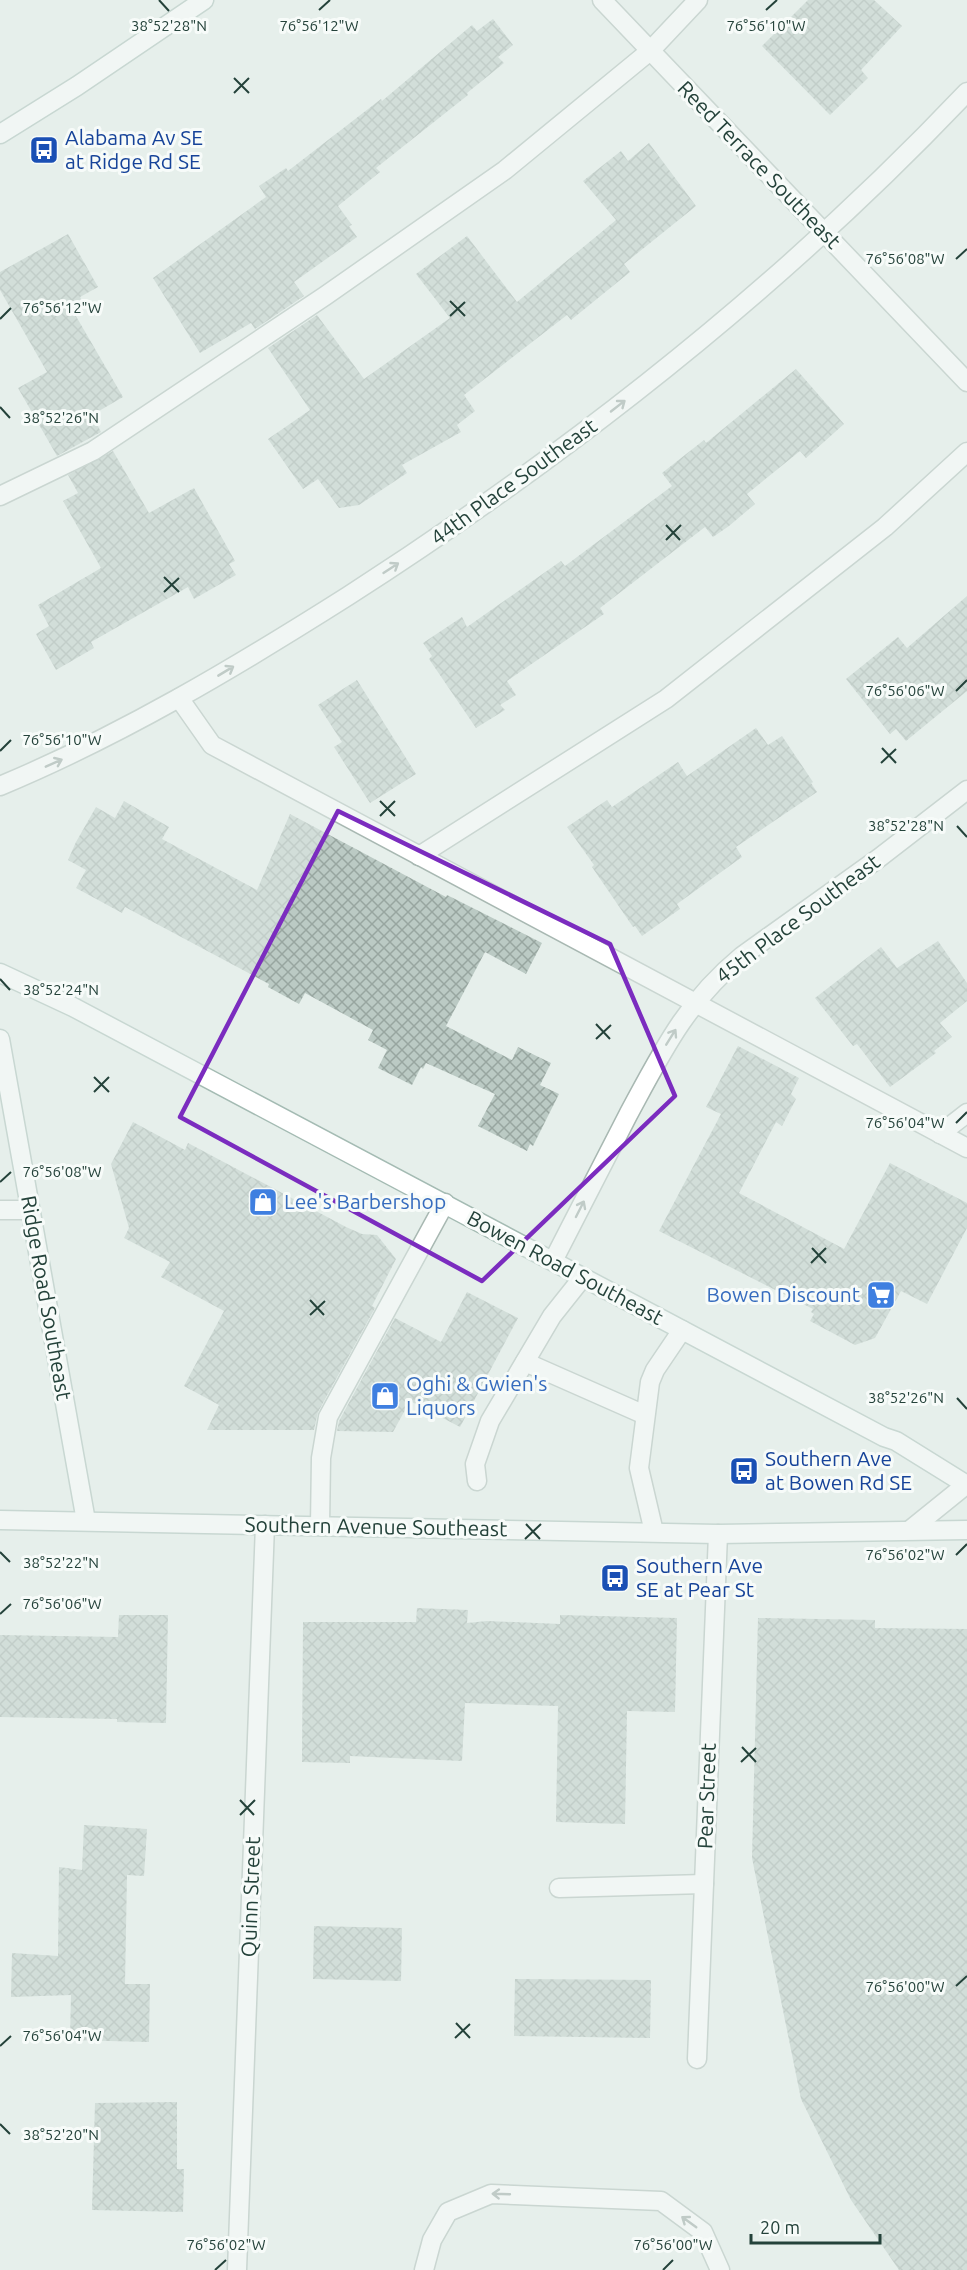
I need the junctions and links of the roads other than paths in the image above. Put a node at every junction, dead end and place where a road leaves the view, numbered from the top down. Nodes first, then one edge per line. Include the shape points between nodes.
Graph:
1 (204, 0) edge
2 (602, 0) edge
3 (698, 0) edge
4 (650, 51) junction
5 (967, 92) edge
6 (0, 134) edge
7 (823, 233) junction
8 (967, 382) edge
9 (967, 452) edge
10 (0, 496) edge
11 (179, 698) junction
12 (0, 786) edge
13 (967, 790) edge
14 (419, 856) junction
15 (0, 973) edge
16 (694, 1003) junction
17 (0, 1039) edge
18 (967, 1113) edge
19 (940, 1134) junction
20 (967, 1148) edge
21 (445, 1203) junction
22 (0, 1210) edge
23 (30, 1210) junction
24 (553, 1261) junction
25 (583, 1277) junction
26 (682, 1330) junction
27 (525, 1362) junction
28 (645, 1415) junction
29 (477, 1480) dead end
30 (967, 1485) edge
31 (0, 1520) edge
32 (86, 1521) junction
33 (265, 1525) junction
34 (320, 1526) junction
35 (910, 1530) junction
36 (967, 1530) edge
37 (654, 1532) junction
38 (718, 1534) junction
39 (704, 1884) junction
40 (559, 1888) dead end
41 (698, 2059) dead end
42 (237, 2270) edge
43 (424, 2270) edge
44 (720, 2270) edge

1 - 6 street
2 - 4 street, Reed Terrace Southeast
3 - 4 street
4 - 7 street, Reed Terrace Southeast
4 - 10 street via 505,170 325,296 93,451
5 - 7 street, 44th Place Southeast
7 - 8 street, Reed Terrace Southeast
11 -> 7 street, 44th Place Southeast via 276,642 421,549 544,462 672,363
9 - 14 street via 885,527 666,699
12 -> 11 street, 44th Place Southeast via 62,759
11 - 14 street via 212,746
13 - 16 street, 45th Place Southeast via 742,956
14 - 16 street
15 - 21 street, Bowen Road Southeast
16 - 19 street
24 -> 16 street, 45th Place Southeast via 668,1040
17 - 23 street, Ridge Road Southeast
18 - 19 street
19 - 20 street
21 - 24 street, Bowen Road Southeast
21 - 34 street via 328,1417 321,1458
22 - 23 street
23 - 32 street, Ridge Road Southeast
24 - 25 street, Bowen Road Southeast
25 - 26 street, Bowen Road Southeast
25 - 27 street via 552,1316
26 - 28 street via 655,1370
26 - 30 street, Bowen Road Southeast via 896,1441
27 - 28 street
27 - 29 street via 490,1421 475,1464
28 - 37 street via 639,1468
30 - 35 street
31 - 32 street, Southern Avenue Southeast
32 - 33 street, Southern Avenue Southeast
33 - 34 street, Southern Avenue Southeast
33 - 42 street, Quinn Street
34 - 37 street, Southern Avenue Southeast
35 - 36 street, Southern Avenue Southeast
35 - 38 street, Southern Avenue Southeast
37 - 38 street, Southern Avenue Southeast
38 - 39 street, Pear Street
39 - 40 street
39 - 41 street, Pear Street
44 -> 43 street via 703,2232 661,2201 491,2194 448,2212 432,2240

